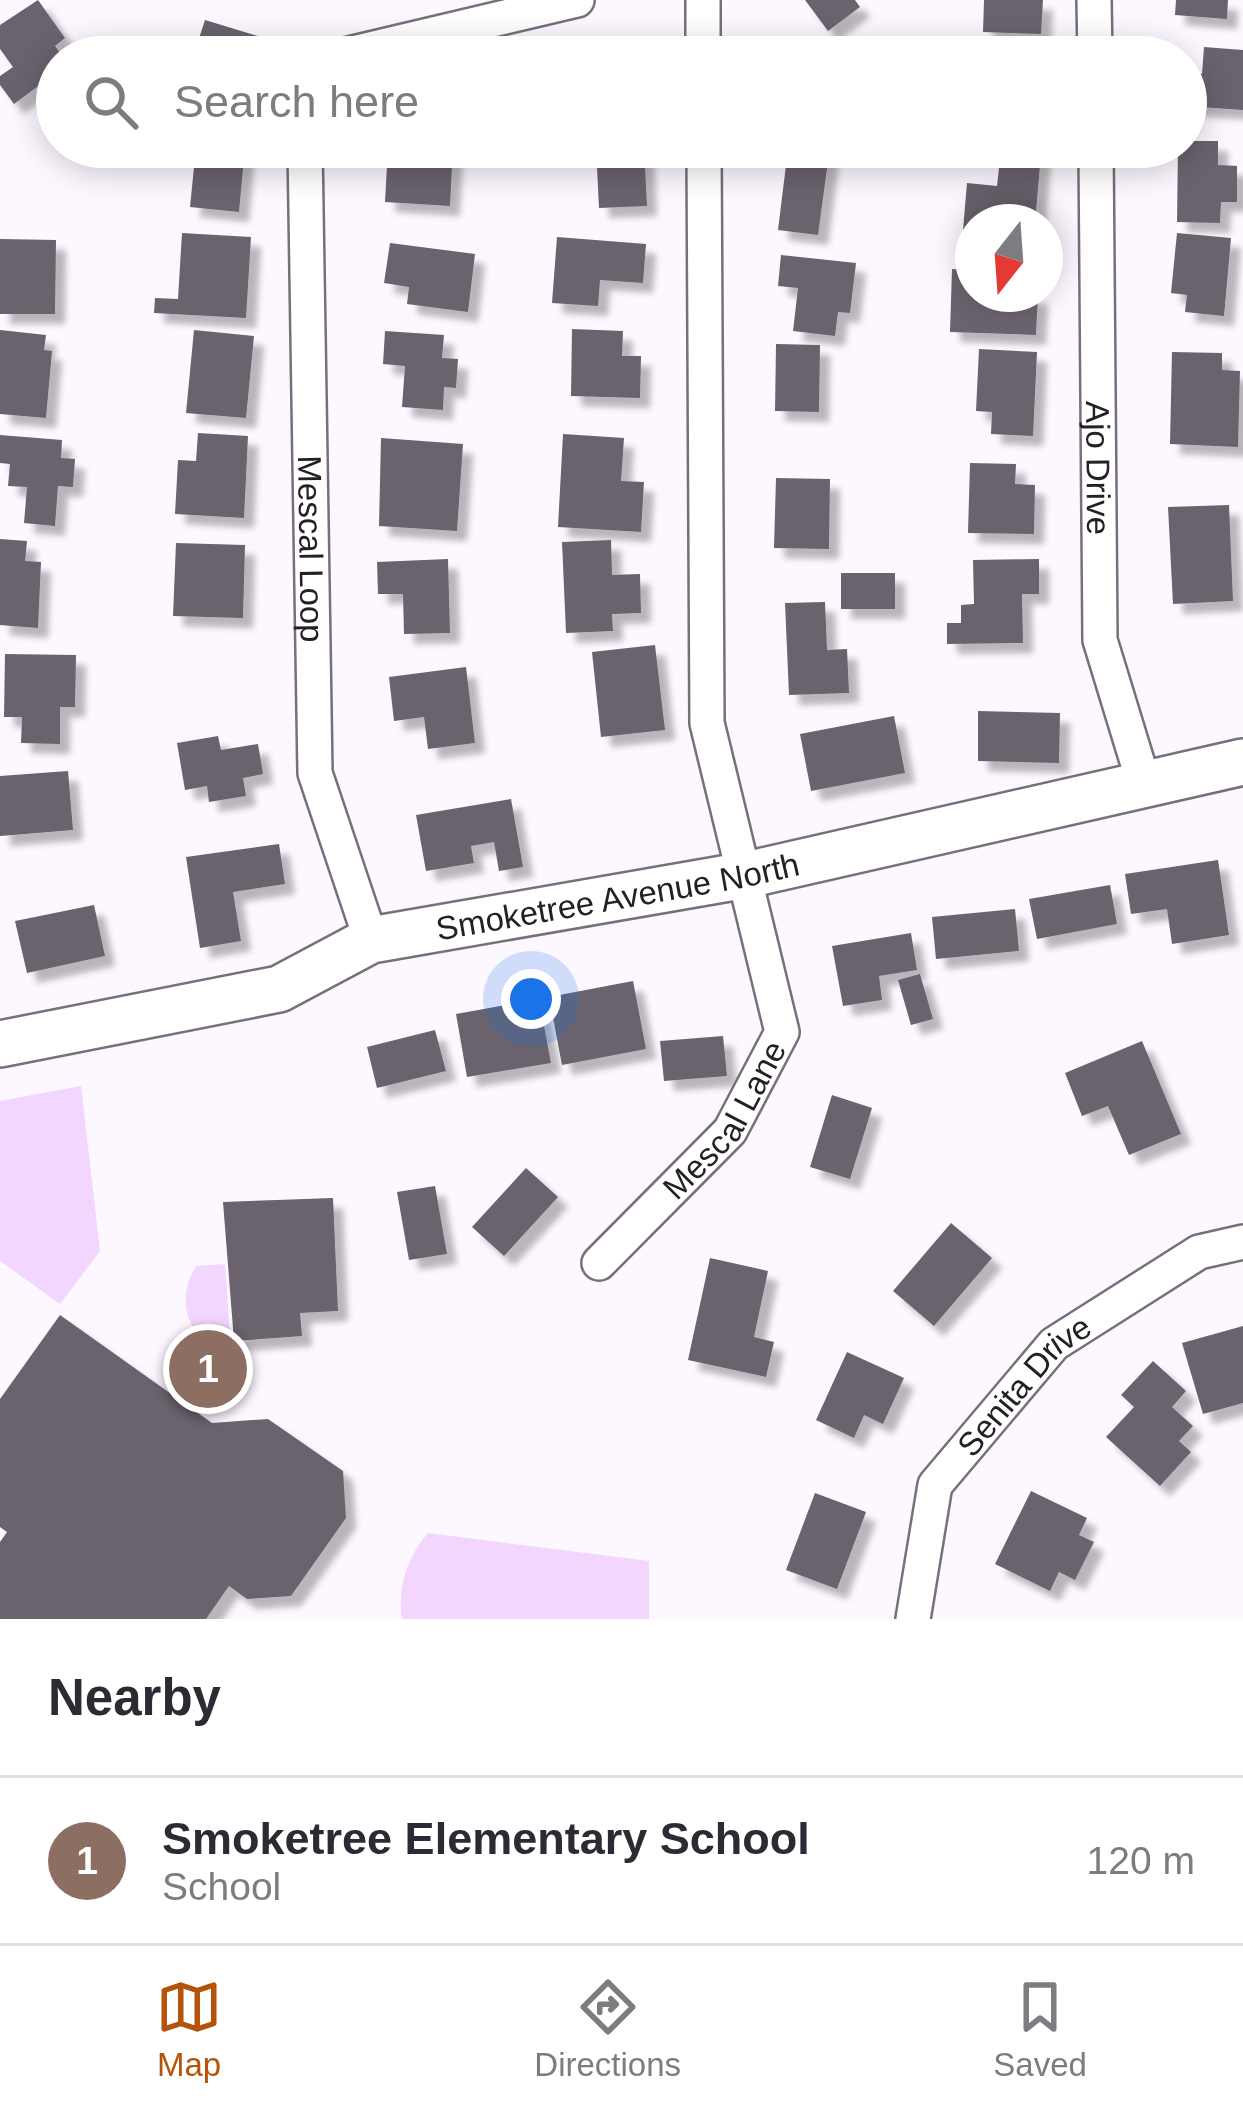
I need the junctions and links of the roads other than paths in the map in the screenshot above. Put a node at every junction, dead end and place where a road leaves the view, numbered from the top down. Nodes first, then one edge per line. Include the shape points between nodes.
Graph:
1 (577, 0) edge
2 (703, 0) edge
3 (1094, 0) edge
4 (425, 36) edge
5 (703, 36) edge
6 (1095, 36) edge
7 (305, 168) edge
8 (704, 168) edge
9 (1096, 168) edge
10 (1243, 762) edge
11 (1144, 784) junction
12 (746, 875) junction
13 (371, 940) junction
14 (0, 1044) edge
15 (1243, 1242) edge
16 (599, 1263) dead end
17 (914, 1619) edge

1 - 4 street
2 - 5 street
3 - 6 street
7 - 13 street, Mescal Loop via 315,772
8 - 12 street via 707,723
9 - 11 street, Ajo Drive via 1100,640
10 - 11 street, Smoketree Avenue North
11 - 12 street, Smoketree Avenue North
12 - 13 street, Smoketree Avenue North
12 - 16 street, Mescal Lane via 782,1032 730,1131
13 - 14 street, Smoketree Avenue North via 278,989
15 - 17 street, Senita Drive via 1198,1252 1054,1344 935,1485

